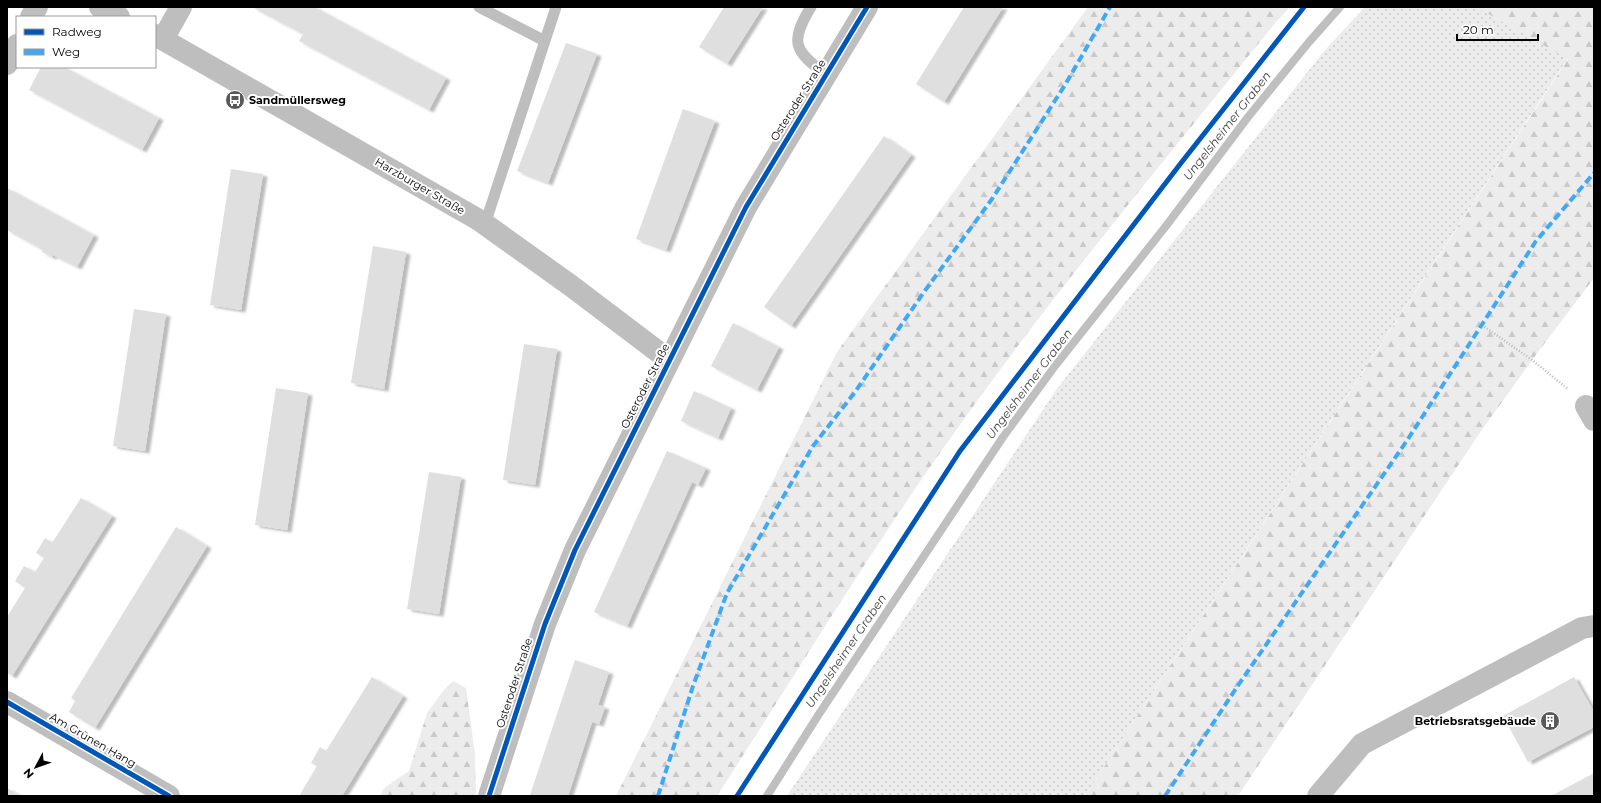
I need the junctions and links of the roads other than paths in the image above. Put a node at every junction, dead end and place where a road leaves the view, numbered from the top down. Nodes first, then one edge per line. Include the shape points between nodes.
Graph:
1 (37, 7) edge
2 (100, 7) edge
3 (181, 7) edge
4 (479, 7) edge
5 (556, 7) edge
6 (812, 7) edge
7 (867, 7) edge
8 (32, 16) edge
9 (117, 16) edge
10 (159, 37) edge
11 (545, 41) junction
12 (16, 47) edge
13 (7, 64) edge
14 (826, 74) junction
15 (485, 224) junction
16 (669, 360) junction
17 (1594, 626) edge
18 (7, 702) edge
19 (168, 796) edge
20 (489, 796) edge
21 (1318, 796) edge

1 - 8 street
2 - 9 street
3 - 10 street
4 - 11 lane
5 - 11 lane
6 - 14 lane via 800,26 798,44 807,61
7 - 14 street, Osteroder Straße
10 - 15 street, Harzburger Straße
11 - 15 lane
12 - 13 street
14 - 16 street, Osteroder Straße via 746,207
15 - 16 street, Harzburger Straße
16 - 20 street, Osteroder Straße via 575,550 545,624
17 - 21 street via 1582,628 1362,744
18 - 19 street, Am Grünen Hang

